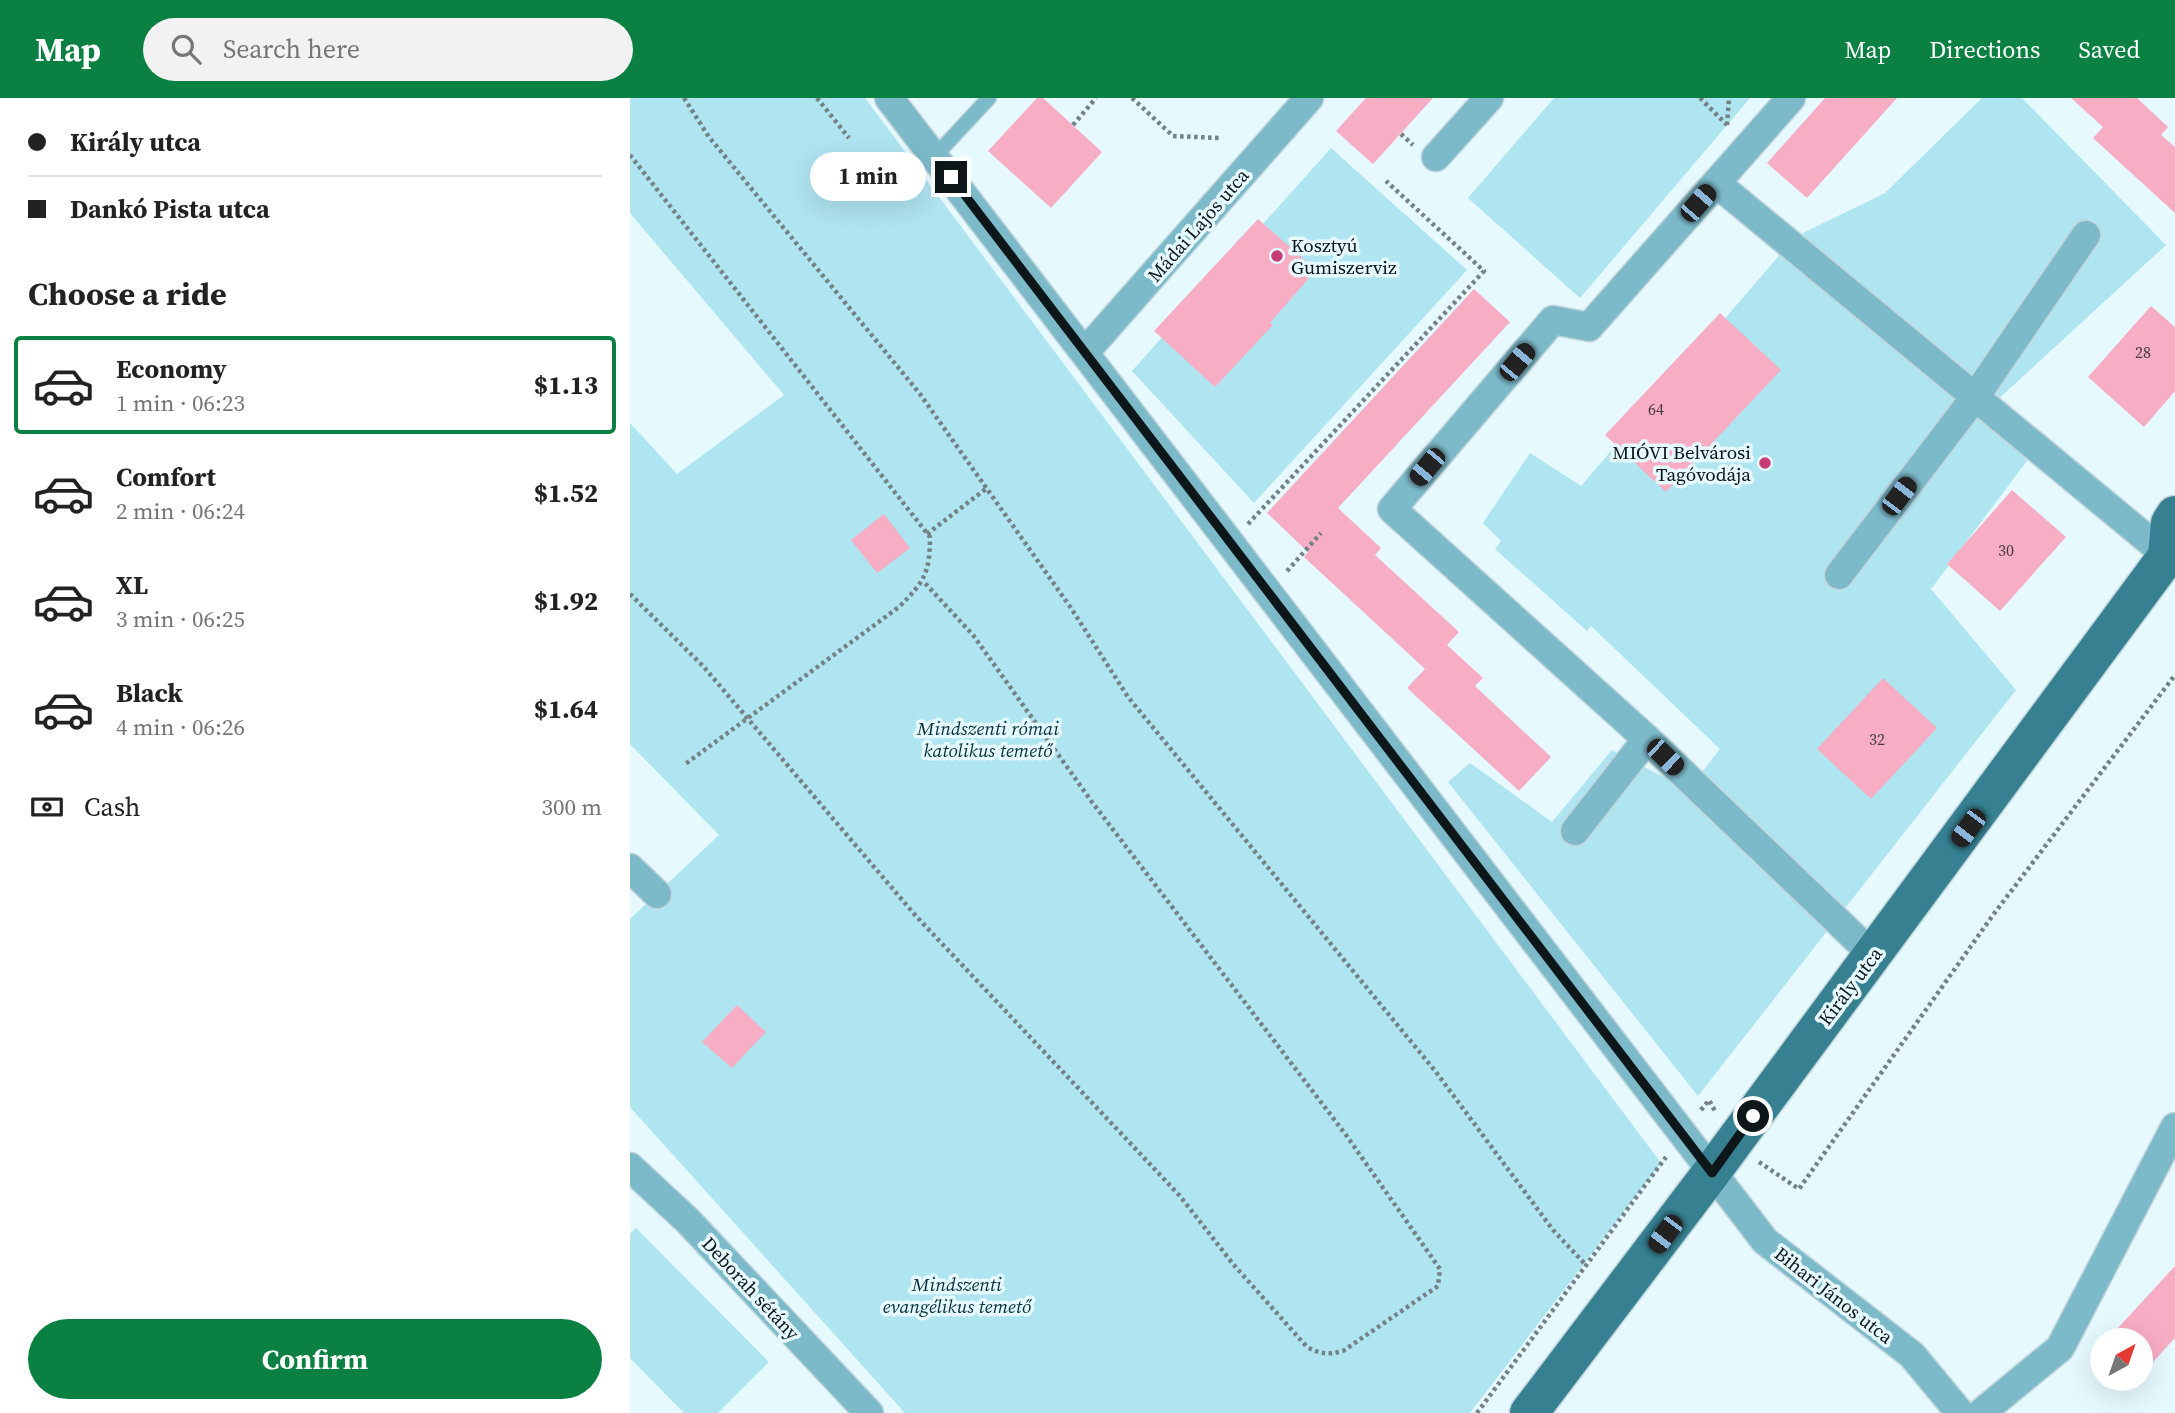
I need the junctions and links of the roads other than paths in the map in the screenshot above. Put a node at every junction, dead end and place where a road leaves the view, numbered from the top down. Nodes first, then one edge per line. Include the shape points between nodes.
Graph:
1 (889, 98) edge
2 (989, 98) edge
3 (1309, 98) edge
4 (1489, 98) edge
5 (1791, 98) edge
6 (1426, 153) road end
7 (935, 156) junction
8 (1716, 183) junction
9 (2086, 235) dead end
10 (1086, 351) junction
11 (1975, 397) junction
12 (2175, 515) edge
13 (2173, 556) edge
14 (1839, 575) dead end
15 (1647, 739) junction
16 (1575, 831) dead end
17 (630, 868) edge
18 (657, 894) dead end
19 (1873, 956) junction
20 (2175, 1128) edge
21 (630, 1167) edge
22 (1712, 1173) junction
23 (869, 1413) edge
24 (1529, 1413) edge
25 (1961, 1413) edge
26 (1981, 1413) edge

1 - 7 street, Bihari János utca
2 - 7 lane
3 - 10 street, Mádai Lajos utca
4 - 6 street
5 - 8 street
7 - 10 street, Bihari János utca
8 - 11 street
8 - 15 street via 1589,327 1553,320 1392,509
9 - 11 street
10 - 22 street, Bihari János utca
11 - 13 street
11 - 14 street
12 - 13 main road, Király utca via 2169,523
13 - 19 main road, Király utca
15 - 16 street
15 - 19 street
17 - 18 street
19 - 22 main road, Király utca
20 - 26 street via 2060,1348
21 - 23 street, Deborah sétány via 688,1221
22 - 24 main road, Király utca
22 - 25 street, Bihari János utca via 1765,1241 1912,1355

